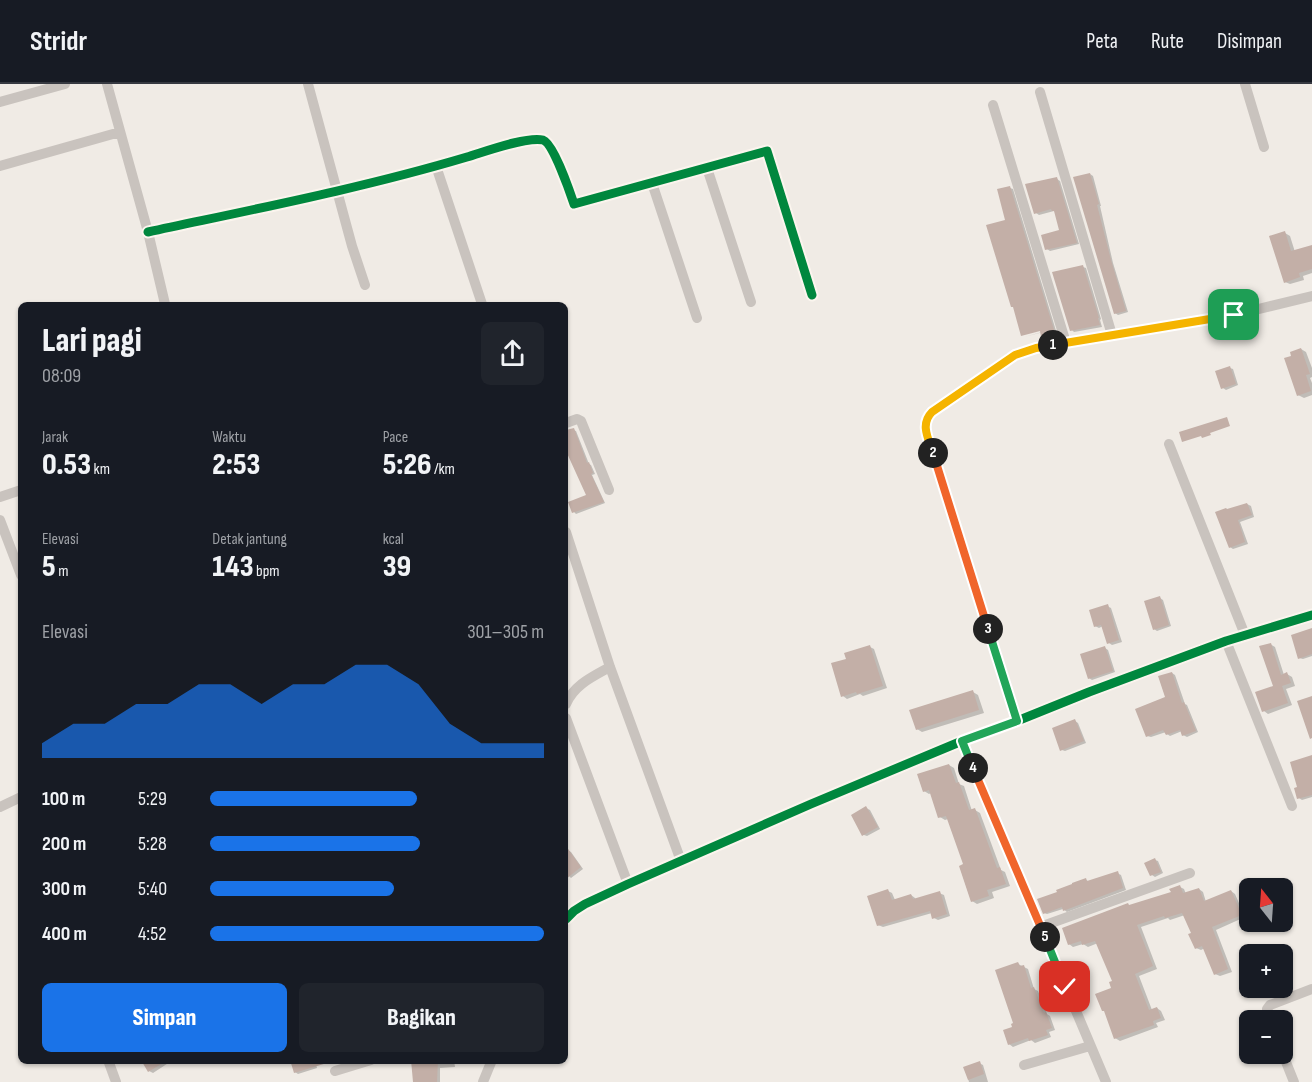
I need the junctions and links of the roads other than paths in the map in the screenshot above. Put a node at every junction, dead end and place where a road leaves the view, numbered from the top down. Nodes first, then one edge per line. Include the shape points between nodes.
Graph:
1 (65, 84) edge
2 (107, 84) edge
3 (308, 84) edge
4 (1245, 84) edge
5 (1040, 92) dead end
6 (0, 102) edge
7 (993, 105) dead end
8 (120, 132) junction
9 (1264, 147) dead end
10 (0, 166) edge
11 (436, 166) junction
12 (707, 168) junction
13 (652, 183) junction
14 (337, 190) junction
15 (148, 232) junction
16 (365, 285) dead end
17 (812, 295) dead end
18 (1312, 296) edge
19 (165, 302) edge
20 (481, 302) edge
21 (751, 302) dead end
22 (697, 318) dead end
23 (1112, 335) junction
24 (1066, 343) junction
25 (568, 422) edge
26 (1169, 444) dead end
27 (609, 490) dead end
28 (18, 491) edge
29 (0, 497) edge
30 (0, 520) edge
31 (568, 538) edge
32 (18, 567) edge
33 (1312, 615) edge
34 (1245, 635) junction
35 (1226, 641) junction
36 (610, 668) junction
37 (568, 700) edge
38 (1017, 721) junction
39 (568, 723) edge
40 (962, 741) junction
41 (18, 798) edge
42 (1292, 806) dead end
43 (0, 807) edge
44 (681, 861) junction
45 (1190, 873) dead end
46 (628, 884) junction
47 (568, 917) edge
48 (1040, 927) junction
49 (1312, 989) edge
50 (1267, 1010) edge
51 (1090, 1046) junction
52 (109, 1064) edge
53 (358, 1064) edge
54 (490, 1064) edge
55 (1287, 1064) edge
56 (1024, 1065) dead end
57 (335, 1071) dead end
58 (116, 1082) edge
59 (483, 1082) edge
60 (1106, 1082) edge
61 (1294, 1082) edge

1 - 6 street
2 - 8 street
3 - 14 street
4 - 9 street
5 - 23 street
7 - 24 street
8 - 10 street
8 - 15 street
11 - 13 street via 538,139 548,142 574,204
11 - 14 street
11 - 20 street
12 - 13 street
12 - 17 street via 767,151
12 - 21 street
13 - 22 street
14 - 15 street
14 - 16 street
15 - 19 street
18 - 23 street via 1234,315
23 - 24 street
24 - 38 street via 1015,355 926,420 926,431
25 - 27 street via 581,421
26 - 34 street
28 - 29 street
30 - 32 street
31 - 36 street
33 - 34 street
34 - 35 street
35 - 38 street
35 - 42 street
36 - 37 street via 586,680
36 - 44 street
38 - 40 street
39 - 46 street
40 - 44 street
40 - 48 street
41 - 43 street
44 - 46 street
45 - 48 street
46 - 47 street via 585,904
48 - 51 street
49 - 50 street via 1270,1005
51 - 56 street
51 - 60 street
52 - 58 street
53 - 57 street
54 - 59 street
55 - 61 street

